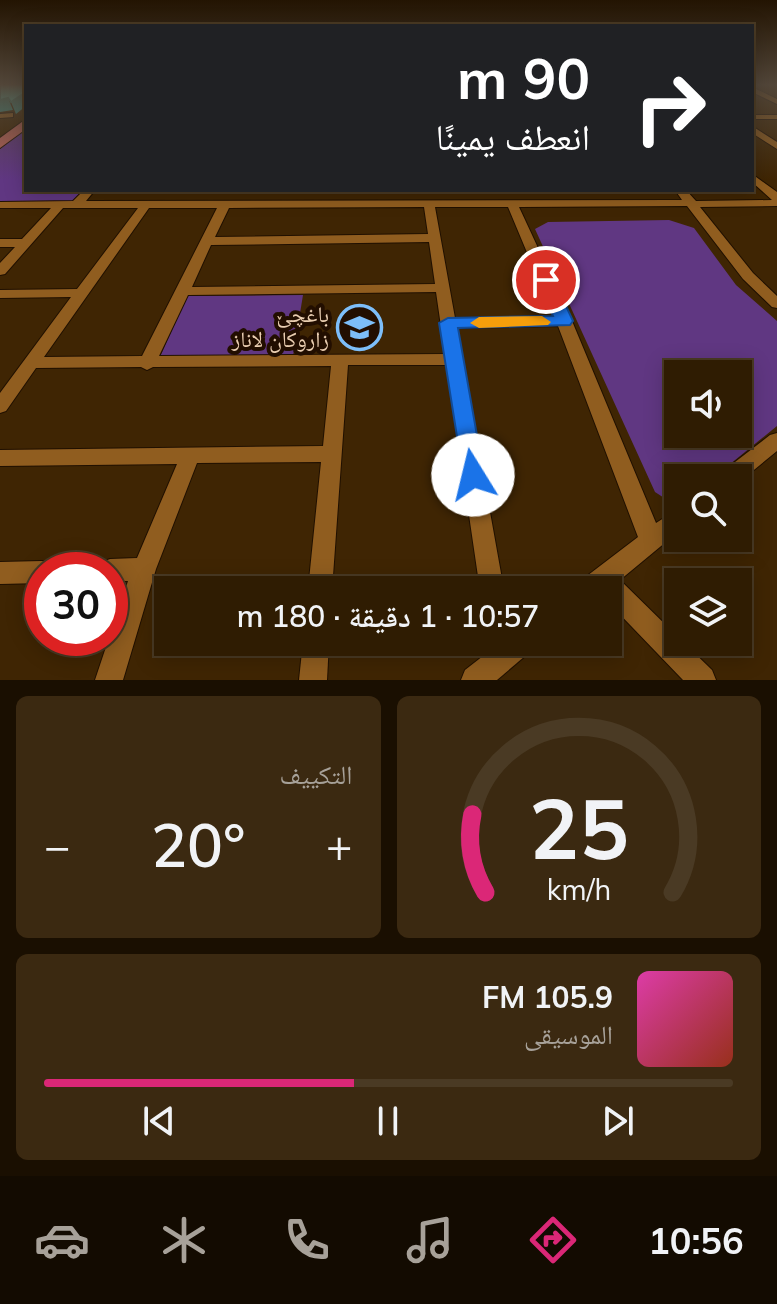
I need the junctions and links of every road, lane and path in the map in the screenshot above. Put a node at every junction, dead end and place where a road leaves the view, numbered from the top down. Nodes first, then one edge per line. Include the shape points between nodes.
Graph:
1 (20, 117) edge
2 (754, 117) edge
3 (777, 117) edge
4 (24, 125) edge
5 (754, 130) edge
6 (0, 132) edge
7 (754, 140) edge
8 (768, 140) junction
9 (0, 144) edge
10 (777, 146) edge
11 (754, 179) edge
12 (88, 192) edge
13 (163, 192) edge
14 (240, 192) edge
15 (416, 192) edge
16 (496, 192) edge
17 (682, 192) edge
18 (777, 200) edge
19 (693, 203) junction
20 (423, 204) junction
21 (506, 204) junction
22 (0, 205) edge
23 (60, 205) junction
24 (76, 205) junction
25 (150, 206) junction
26 (229, 206) junction
27 (434, 238) junction
28 (206, 241) junction
29 (0, 243) edge
30 (26, 243) junction
31 (0, 271) edge
32 (442, 288) junction
33 (182, 291) junction
34 (82, 293) junction
35 (0, 294) edge
36 (777, 304) edge
37 (564, 321) junction
38 (448, 323) junction
39 (454, 359) junction
40 (340, 361) junction
41 (30, 363) junction
42 (147, 364) junction
43 (0, 406) edge
44 (777, 440) edge
45 (331, 454) junction
46 (190, 456) junction
47 (0, 458) edge
48 (747, 464) edge
49 (664, 530) edge
50 (651, 540) junction
51 (128, 569) edge
52 (144, 569) junction
53 (24, 572) edge
54 (0, 573) edge
55 (321, 576) edge
56 (490, 576) edge
57 (605, 576) edge
58 (622, 608) edge
59 (315, 656) edge
60 (499, 656) edge
61 (109, 680) edge
62 (313, 680) edge
63 (475, 680) edge
64 (702, 680) edge

1 - 6 main road
2 - 3 street
4 - 9 main road
5 - 8 street
7 - 8 street
8 - 10 street
11 - 18 street
12 - 24 street
13 - 25 street
14 - 26 street
15 - 20 street
16 - 21 street
17 - 19 street
18 - 19 street
19 - 21 street
19 - 36 street via 748,276
20 - 21 street
20 - 26 street
20 - 27 street
21 - 37 street
22 - 23 street
23 - 24 street
23 - 30 street
24 - 25 street
25 - 26 street
25 - 34 street
26 - 28 street
27 - 28 street
27 - 32 street
28 - 33 street
29 - 30 street
30 - 31 street
32 - 33 street
32 - 38 street
33 - 42 street
34 - 35 street
34 - 41 street
37 - 38 street
37 - 50 street
38 - 39 street
39 - 40 street
39 - 56 street
40 - 42 street
40 - 45 street
41 - 42 street
41 - 43 street
44 - 48 street
45 - 46 street
45 - 55 street
46 - 47 street
46 - 52 street
49 - 50 street
50 - 57 street
51 - 52 street
52 - 61 street
53 - 54 street
58 - 64 street
59 - 62 street
60 - 63 street

